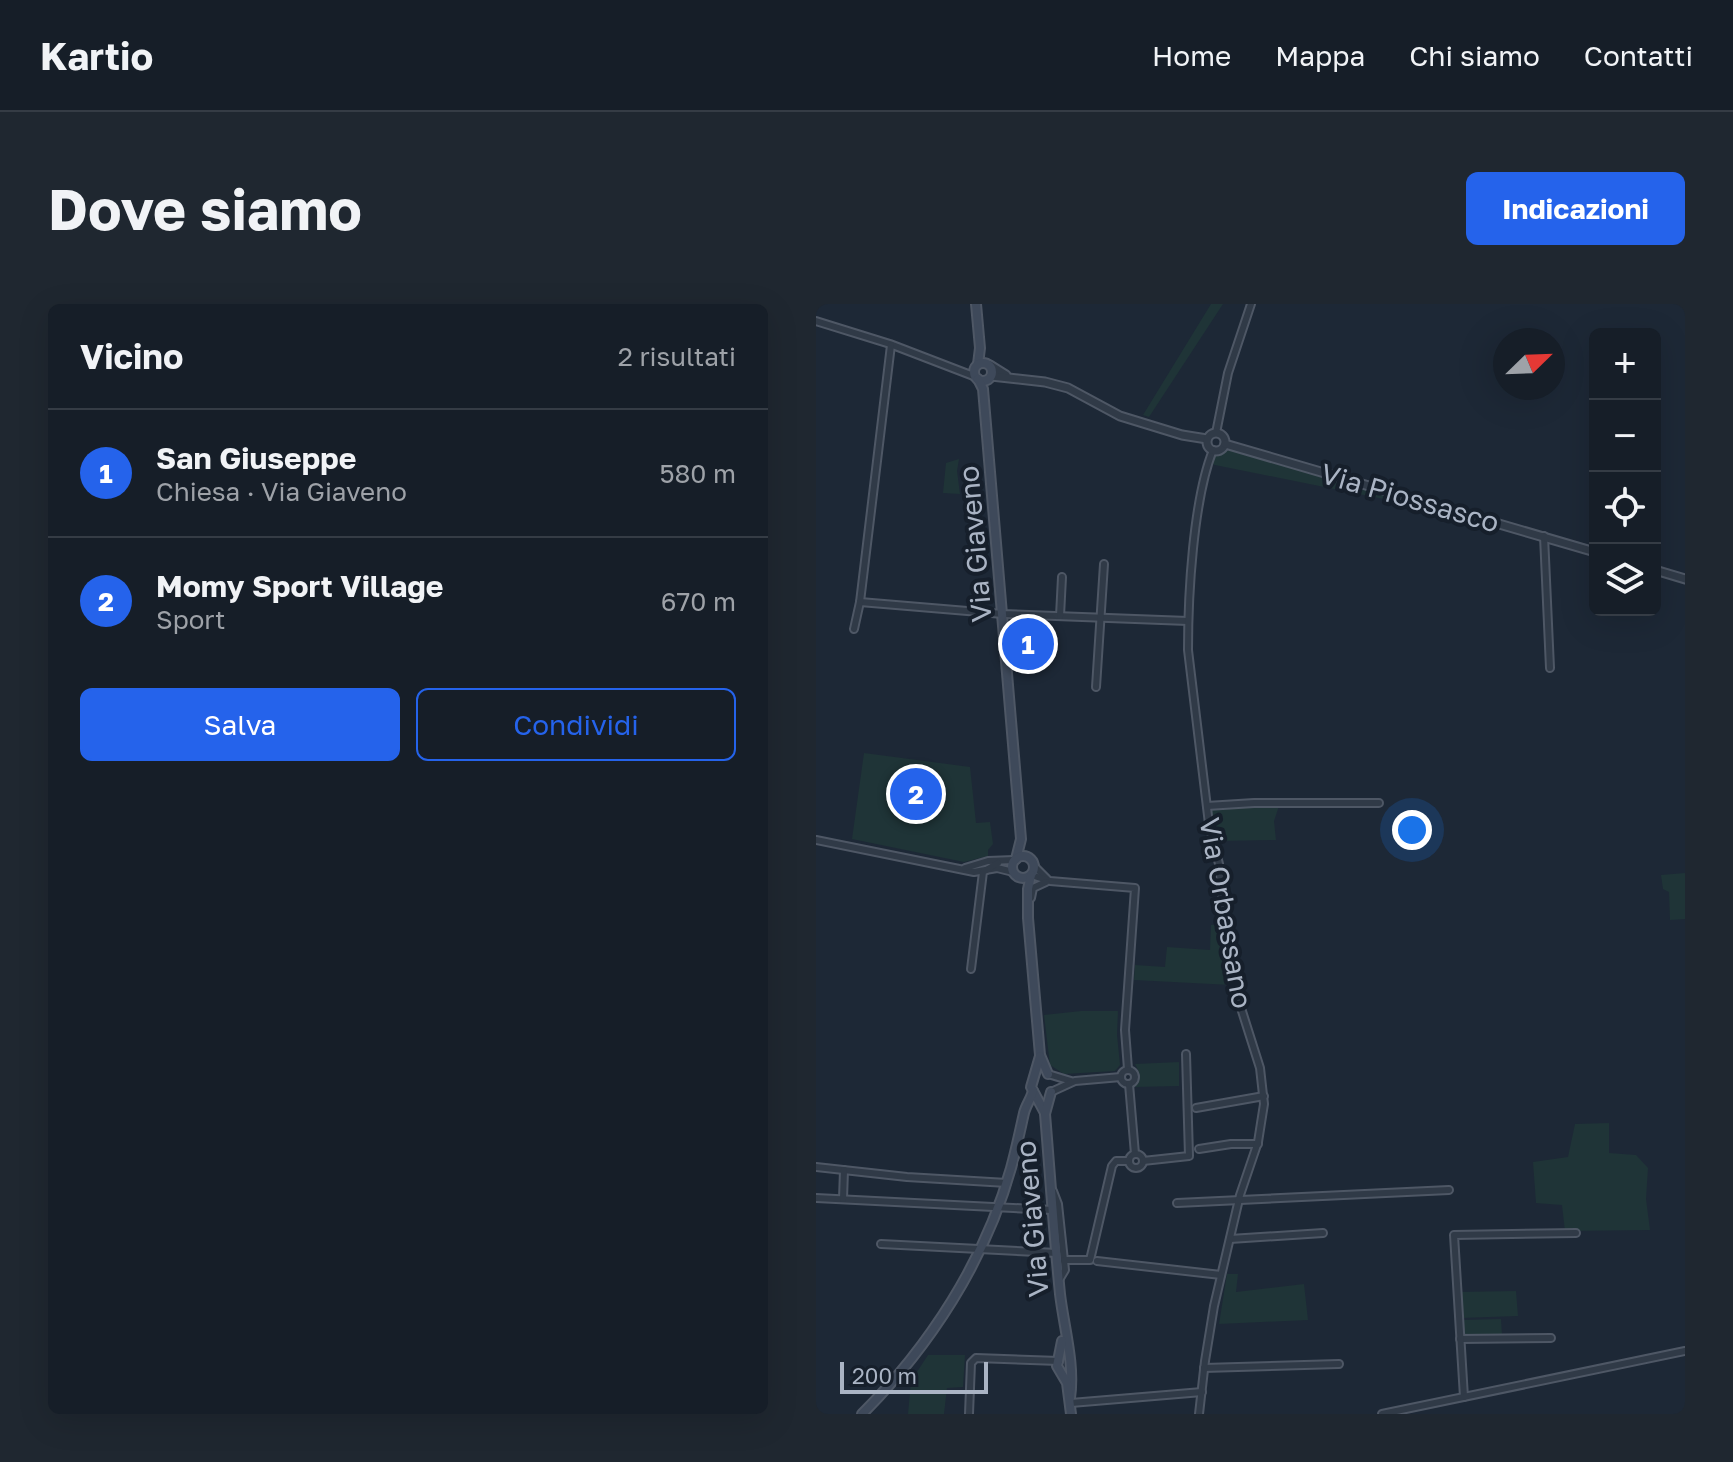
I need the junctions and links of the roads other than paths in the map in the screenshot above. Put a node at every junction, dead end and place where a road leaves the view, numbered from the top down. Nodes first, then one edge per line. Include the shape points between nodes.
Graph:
1 (976, 304) edge
2 (1251, 304) edge
3 (816, 321) edge
4 (891, 345) junction
5 (982, 365) junction
6 (964, 371) junction
7 (1011, 377) junction
8 (977, 378) junction
9 (990, 378) junction
10 (983, 389) junction
11 (1216, 433) junction
12 (1207, 439) junction
13 (1225, 444) junction
14 (1213, 450) junction
15 (1544, 536) junction
16 (1589, 550) edge
17 (1104, 564) dead end
18 (1661, 572) edge
19 (1062, 577) dead end
20 (1685, 579) edge
21 (860, 602) junction
22 (1003, 614) junction
23 (1060, 616) junction
24 (1101, 618) junction
25 (1188, 621) junction
26 (854, 629) dead end
27 (1550, 668) dead end
28 (1096, 687) dead end
29 (1379, 803) dead end
30 (1207, 806) junction
31 (1021, 839) junction
32 (816, 840) edge
33 (1015, 860) junction
34 (998, 863) junction
35 (1032, 867) junction
36 (962, 869) junction
37 (983, 872) junction
38 (1015, 874) junction
39 (1050, 881) junction
40 (1028, 917) junction
41 (971, 969) dead end
42 (1186, 1054) dead end
43 (1040, 1055) junction
44 (1128, 1069) junction
45 (1048, 1074) junction
46 (1033, 1076) junction
47 (1121, 1077) junction
48 (1075, 1081) junction
49 (1129, 1084) junction
50 (1034, 1092) junction
51 (1051, 1092) junction
52 (1264, 1096) junction
53 (1196, 1108) dead end
54 (1045, 1114) junction
55 (1258, 1144) junction
56 (1199, 1149) dead end
57 (1135, 1154) junction
58 (1129, 1161) junction
59 (1143, 1161) junction
60 (816, 1167) edge
61 (844, 1170) junction
62 (1007, 1183) junction
63 (1052, 1190) junction
64 (1449, 1190) dead end
65 (816, 1198) edge
66 (843, 1199) junction
67 (1239, 1199) junction
68 (1177, 1203) dead end
69 (998, 1207) junction
70 (1053, 1210) junction
71 (1323, 1233) dead end
72 (1576, 1233) dead end
73 (1230, 1239) junction
74 (881, 1244) dead end
75 (980, 1249) junction
76 (1060, 1256) junction
77 (1097, 1261) dead end
78 (1221, 1275) junction
79 (1551, 1338) dead end
80 (1460, 1339) junction
81 (1685, 1351) edge
82 (1339, 1364) dead end
83 (1063, 1365) junction
84 (1204, 1368) junction
85 (1202, 1392) junction
86 (1464, 1397) junction
87 (1070, 1400) junction
88 (862, 1414) edge
89 (969, 1414) edge
90 (1071, 1414) edge
91 (1199, 1414) edge
92 (1382, 1414) edge

1 - 5 main road, Via Giaveno
2 - 11 street via 1228,373
3 - 4 street
4 - 6 street
4 - 21 street
5 - 6 street
5 - 7 street
5 - 8 main road, Via Giaveno
5 - 9 main road, Via Giaveno
6 - 8 street
7 - 9 street
7 - 12 street via 1068,388 1132,420
8 - 9 main road
8 - 10 main road, Via Giaveno
9 - 10 main road
10 - 22 main road, Via Giaveno
11 - 12 street
11 - 13 street
12 - 14 street
13 - 14 street
13 - 15 street, Via Piossasco
14 - 25 street, Via Orbassano via 1202,485
15 - 16 street, Via Piossasco
15 - 27 street
17 - 24 street
18 - 20 street
19 - 23 street
21 - 22 street
21 - 26 street
22 - 23 street
22 - 31 main road, Via Giaveno
23 - 24 street
24 - 25 street
24 - 28 street
25 - 30 street, Via Orbassano
29 - 30 street
30 - 52 street, Via Orbassano via 1227,947
31 - 33 main road, Via Giaveno
31 - 35 main road, Via Giaveno
32 - 36 street
33 - 34 street
33 - 35 main road via 1024,856
33 - 38 main road, Via Giaveno
34 - 36 street
34 - 37 street
35 - 38 main road via 1024,878
35 - 39 street
35 - 40 main road, Via Giaveno
36 - 37 street
37 - 38 street via 997,868
37 - 41 street
38 - 40 main road, Via Giaveno
39 - 40 street, Via Giaveno via 1033,888
39 - 44 street via 1135,888 1125,1030
40 - 43 main road, Via Giaveno
42 - 59 street via 1189,1156
43 - 45 main road, Via Giaveno
43 - 46 main road, Via Giaveno
44 - 47 street
44 - 49 street via 1136,1076
45 - 46 main road
45 - 48 street
45 - 51 main road, Via Giaveno via 1054,1082
46 - 50 main road, Via Giaveno
47 - 48 street
47 - 49 street
48 - 51 street
49 - 57 street
50 - 51 main road
50 - 54 main road, Via Giaveno
50 - 62 main road
51 - 54 main road, Via Giaveno
52 - 53 street
52 - 55 street, Via Orbassano
54 - 63 main road, Via Giaveno
55 - 56 street
55 - 67 street, Via Orbassano
57 - 58 street
57 - 59 street
58 - 59 street via 1135,1169
58 - 76 street via 1112,1166 1090,1260
60 - 61 street
61 - 62 street
61 - 66 street
62 - 69 main road
63 - 70 main road, Via Giaveno
63 - 76 street via 1057,1197
64 - 67 street
65 - 66 street
66 - 69 street
67 - 68 street
67 - 73 street, Via Orbassano
69 - 70 street
69 - 75 main road
70 - 76 main road, Via Giaveno
71 - 73 street
72 - 80 street via 1454,1235
73 - 78 street, Via Orbassano
74 - 75 street
75 - 76 street
75 - 88 main road via 935,1328
76 - 83 main road, Via Giaveno
77 - 78 street
78 - 84 street, Via Orbassano
79 - 80 street
80 - 86 street
81 - 86 street
82 - 84 street
83 - 87 main road, Via Giaveno
83 - 89 street via 974,1359
84 - 85 street, Via Orbassano
85 - 87 street
85 - 91 street, Via Orbassano
86 - 92 street
87 - 90 main road, Via Giaveno

